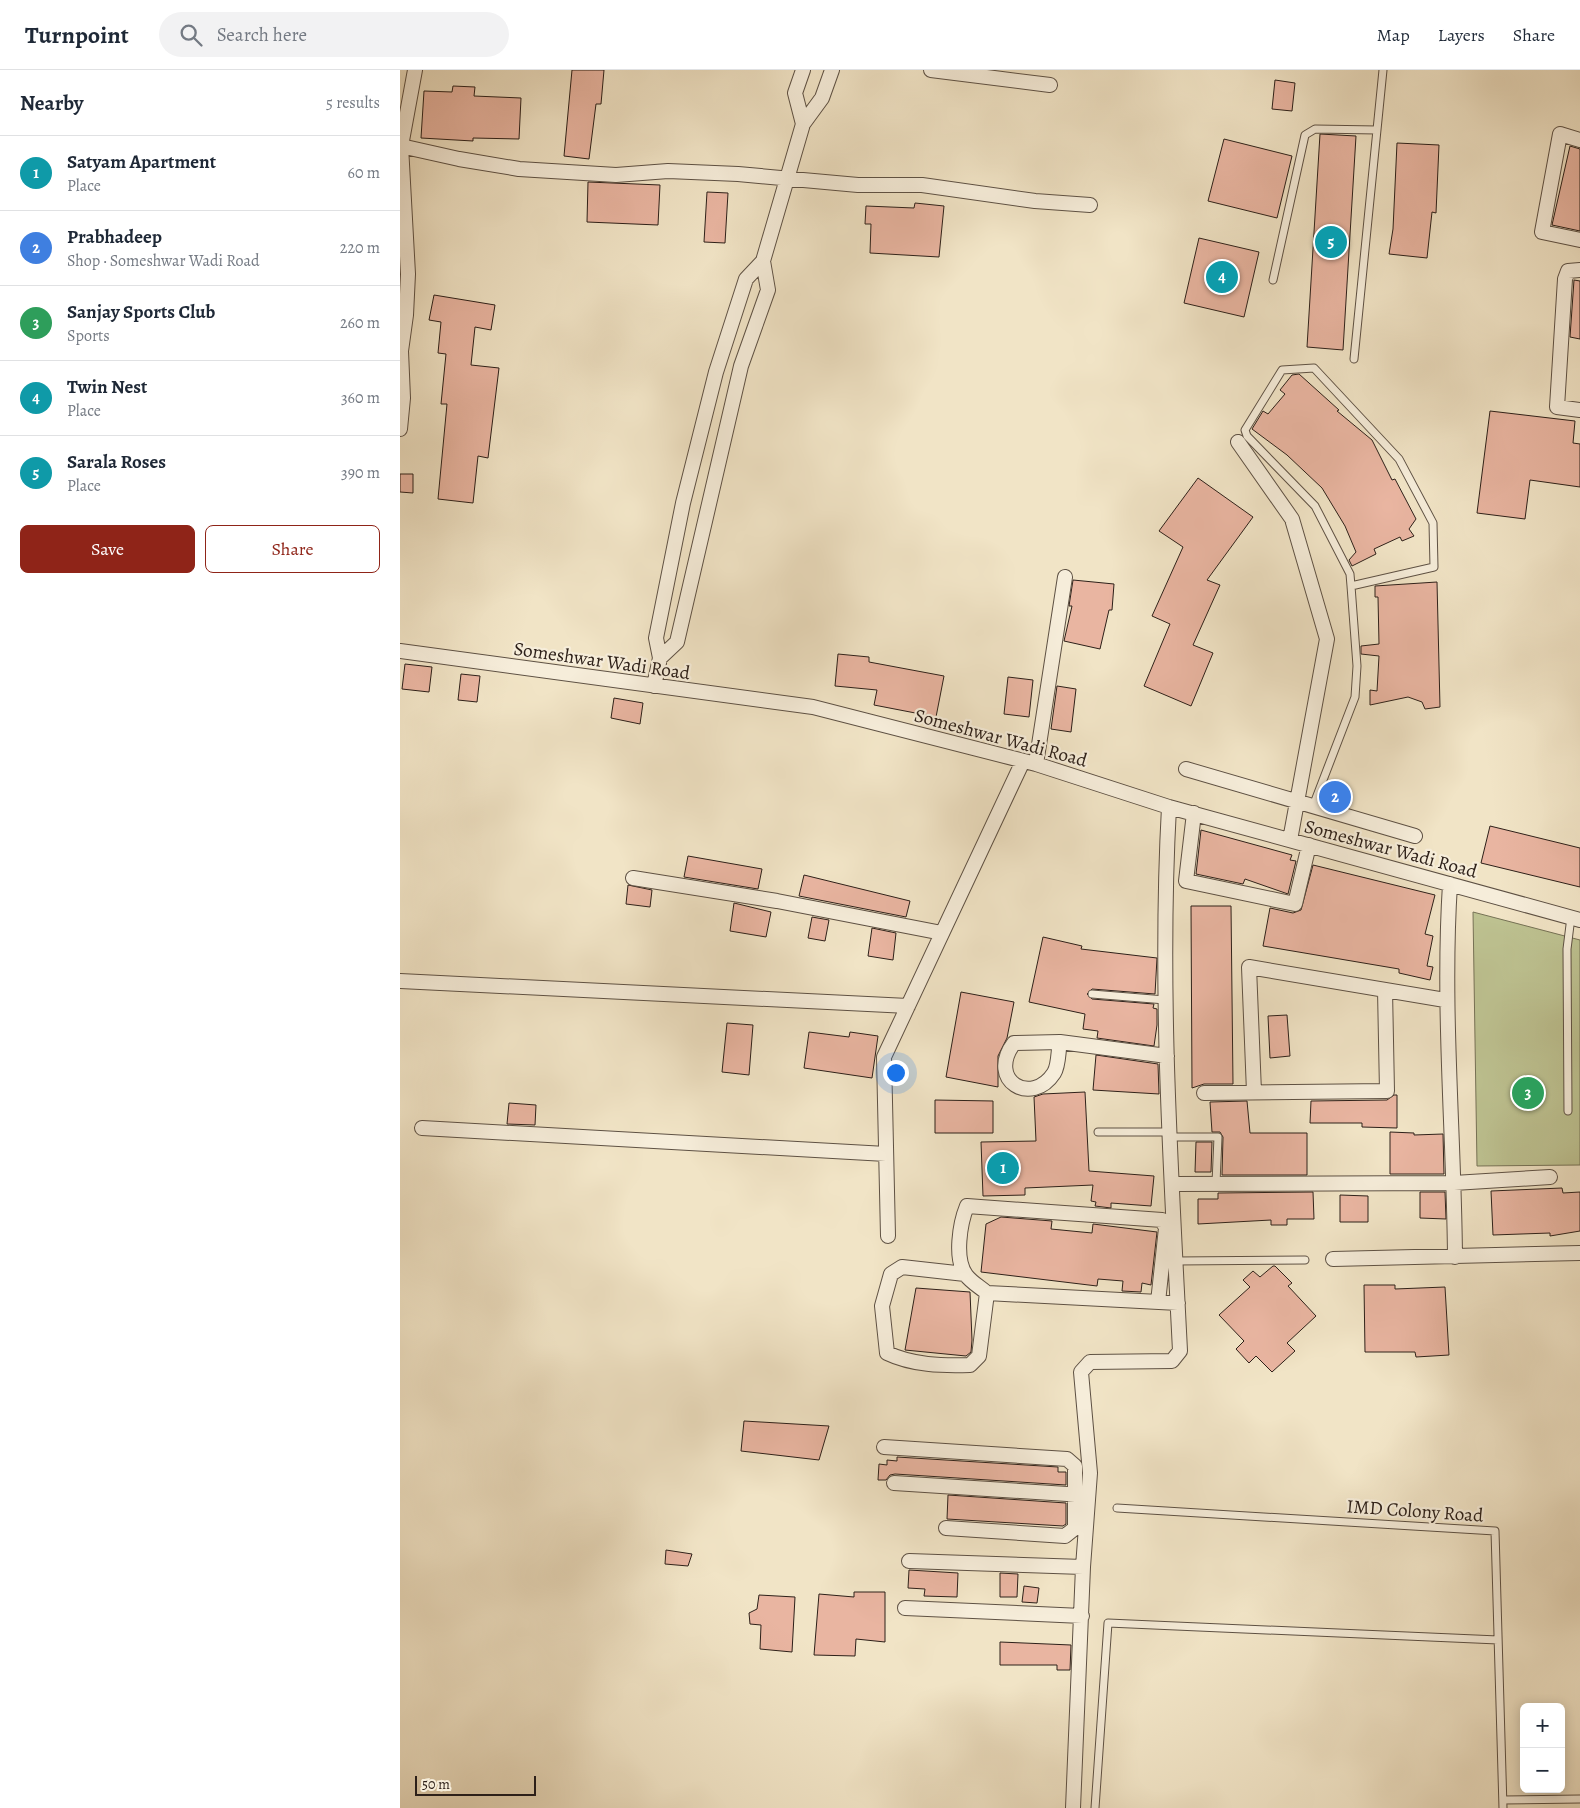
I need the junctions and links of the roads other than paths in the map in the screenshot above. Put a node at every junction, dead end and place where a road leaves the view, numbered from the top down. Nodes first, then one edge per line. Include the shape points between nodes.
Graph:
1 (415, 70) edge
2 (803, 70) edge
3 (832, 70) edge
4 (931, 70) edge
5 (1383, 70) edge
6 (1050, 85) dead end
7 (803, 124) junction
8 (1378, 130) junction
9 (1580, 140) edge
10 (402, 146) junction
11 (787, 178) junction
12 (1090, 205) dead end
13 (1580, 240) edge
14 (763, 261) junction
15 (1580, 270) edge
16 (1273, 280) dead end
17 (403, 289) edge
18 (1354, 359) dead end
19 (1580, 410) edge
20 (400, 429) edge
21 (1238, 442) dead end
22 (1065, 577) dead end
23 (1351, 586) junction
24 (400, 651) edge
25 (660, 658) junction
26 (654, 686) junction
27 (1030, 762) junction
28 (1186, 769) dead end
29 (1297, 801) junction
30 (1169, 806) junction
31 (1313, 806) junction
32 (1194, 813) junction
33 (1415, 836) dead end
34 (1290, 840) junction
35 (1309, 845) junction
36 (634, 878) dead end
37 (1450, 884) junction
38 (1576, 918) edge
39 (942, 933) junction
40 (400, 981) edge
41 (1385, 990) junction
42 (1092, 994) dead end
43 (1165, 1000) junction
44 (1446, 1000) junction
45 (908, 1006) junction
46 (1060, 1042) dead end
47 (1167, 1056) junction
48 (1204, 1092) dead end
49 (1254, 1092) junction
50 (1568, 1112) dead end
51 (422, 1128) dead end
52 (1098, 1132) dead end
53 (1170, 1134) junction
54 (886, 1154) junction
55 (1550, 1178) dead end
56 (1454, 1182) junction
57 (1216, 1183) junction
58 (1172, 1184) junction
59 (888, 1236) dead end
60 (1580, 1253) edge
61 (1455, 1257) junction
62 (1333, 1259) dead end
63 (1305, 1260) dead end
64 (1176, 1261) junction
65 (965, 1274) junction
66 (986, 1293) junction
67 (1158, 1302) junction
68 (1178, 1303) junction
69 (884, 1447) dead end
70 (894, 1483) dead end
71 (1082, 1495) junction
72 (1117, 1508) dead end
73 (946, 1528) dead end
74 (909, 1561) dead end
75 (1083, 1567) junction
76 (905, 1608) dead end
77 (1082, 1616) junction
78 (1498, 1640) junction
79 (1580, 1799) edge
80 (1503, 1800) junction
81 (1073, 1808) edge
82 (1095, 1808) edge
83 (1503, 1808) edge

1 - 10 street
2 - 7 street via 795,93
3 - 7 street via 822,98
4 - 6 street
5 - 8 lane
7 - 11 street
8 - 16 lane via 1315,129 1305,135
8 - 18 lane
9 - 13 street via 1560,134 1542,232
10 - 11 street via 519,169 616,175 668,171
10 - 17 street via 408,274
11 - 12 street via 858,185 922,185 1008,198
11 - 14 street
14 - 25 street via 746,279 716,372 683,504 656,638
14 - 25 street via 768,290 741,366 677,642
15 - 19 street via 1568,271 1566,279 1557,407
17 - 20 street via 406,315 401,351 404,398
21 - 29 street via 1292,519 1327,639
22 - 27 street
23 - 23 lane via 1350,574 1315,506 1244,430 1282,370 1314,368 1399,459 1433,523 1434,567
23 - 31 lane via 1357,666 1354,696
24 - 26 street, Someshwar Wadi Road
25 - 26 street
26 - 27 street, Someshwar Wadi Road via 813,707
27 - 30 street, Someshwar Wadi Road
27 - 39 street
28 - 29 street
29 - 31 street
29 - 34 street
30 - 32 street, Someshwar Wadi Road
30 - 43 street via 1164,895
31 - 33 street
32 - 34 street, Someshwar Wadi Road
32 - 35 street via 1186,881 1295,904
34 - 35 street, Someshwar Wadi Road
35 - 37 street, Someshwar Wadi Road
36 - 39 street
37 - 38 street, Someshwar Wadi Road
37 - 44 street
38 - 50 lane via 1568,949
39 - 45 street
40 - 45 street
41 - 44 street
41 - 49 street via 1387,1091
41 - 49 street via 1249,967
42 - 43 lane
43 - 47 street
44 - 56 street
45 - 54 street via 884,1057
46 - 47 street
47 - 53 street
48 - 49 street
51 - 54 street
52 - 53 lane
53 - 57 lane via 1218,1137
53 - 58 street
54 - 59 street
55 - 56 street
56 - 57 street
56 - 61 street
57 - 58 street
58 - 64 street
60 - 61 street
61 - 62 street
63 - 64 lane
64 - 68 street
65 - 66 street
65 - 66 street via 902,1267 891,1274 882,1306 887,1353 903,1361 970,1365 979,1356
65 - 67 street via 960,1258 960,1223 967,1206 1162,1220 1166,1228
66 - 67 street
67 - 68 street
68 - 71 street via 1180,1351 1175,1359 1090,1362 1082,1368 1090,1473
69 - 71 street via 1067,1459 1075,1466
70 - 71 street
71 - 73 street via 1075,1528 1065,1536
71 - 75 street
72 - 78 lane, IMD Colony Road via 1495,1531
74 - 75 street
75 - 77 street
76 - 77 street
77 - 81 street
78 - 80 lane, IMD Colony Road
78 - 82 lane via 1108,1623
79 - 80 lane
80 - 83 lane, IMD Colony Road

